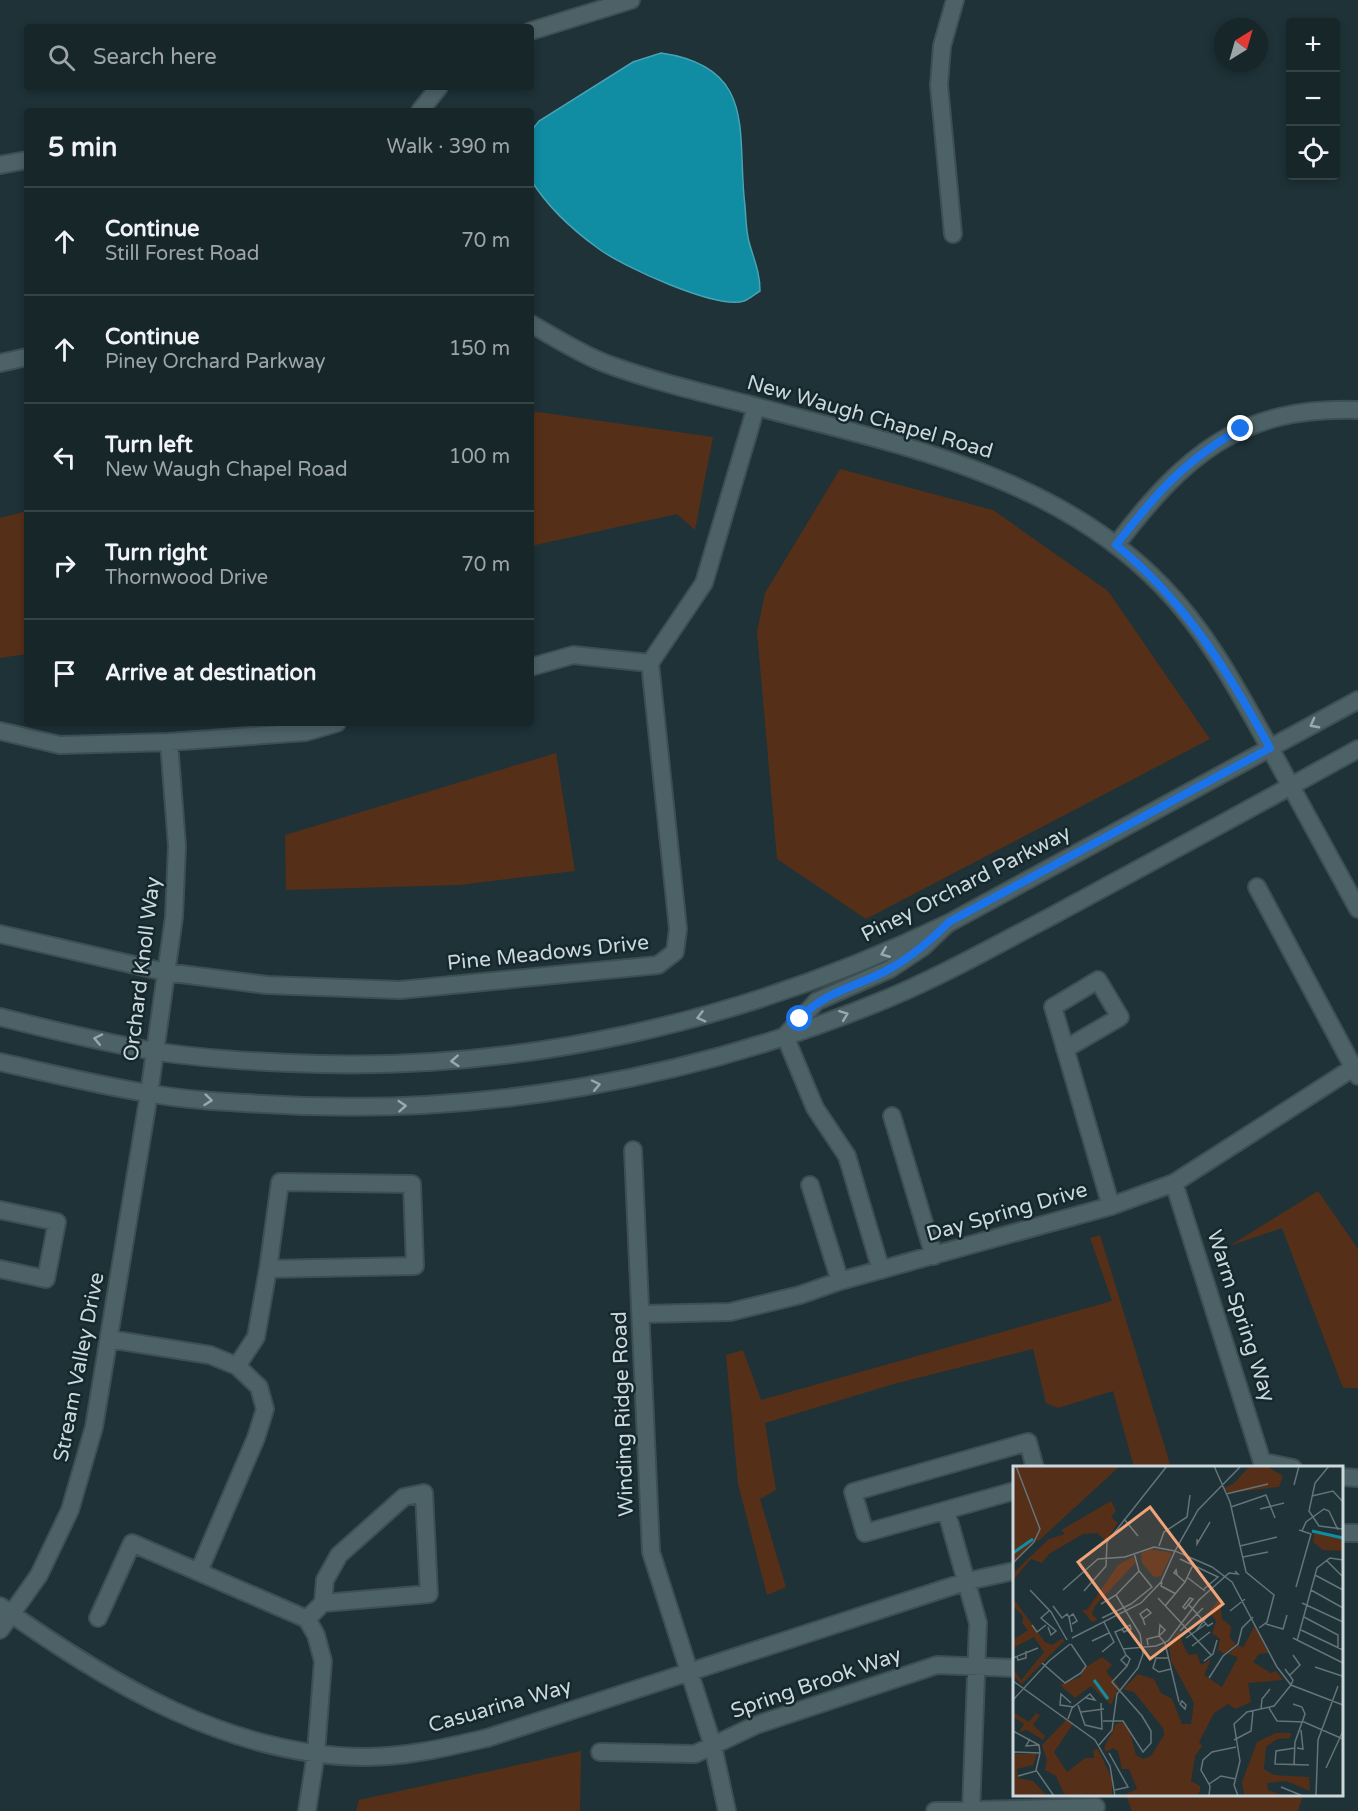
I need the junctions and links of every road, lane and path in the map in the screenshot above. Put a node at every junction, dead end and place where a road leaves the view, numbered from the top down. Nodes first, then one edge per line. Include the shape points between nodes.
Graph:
1 (631, 0) edge
2 (955, 0) edge
3 (534, 30) edge
4 (437, 90) edge
5 (422, 108) edge
6 (24, 161) edge
7 (0, 165) edge
8 (953, 234) dead end
9 (534, 326) edge
10 (24, 358) edge
11 (0, 363) edge
12 (756, 407) junction
13 (1358, 410) edge
14 (1116, 545) junction
15 (650, 663) junction
16 (534, 666) edge
17 (1358, 700) edge
18 (327, 726) edge
19 (0, 731) edge
20 (169, 742) junction
21 (1270, 748) junction
22 (1358, 749) edge
23 (1291, 786) junction
24 (1257, 887) dead end
25 (1358, 909) edge
26 (949, 922) junction
27 (0, 934) edge
28 (165, 972) junction
29 (0, 1017) edge
30 (786, 1036) junction
31 (1065, 1049) dead end
32 (155, 1051) junction
33 (0, 1062) edge
34 (1356, 1072) edge
35 (150, 1094) junction
36 (892, 1116) dead end
37 (633, 1150) dead end
38 (1174, 1183) junction
39 (810, 1185) dead end
40 (1111, 1206) junction
41 (0, 1210) edge
42 (934, 1256) junction
43 (0, 1269) edge
44 (268, 1269) junction
45 (881, 1270) junction
46 (840, 1281) junction
47 (642, 1314) junction
48 (109, 1339) junction
49 (237, 1366) junction
50 (1264, 1465) edge
51 (1035, 1466) edge
52 (1343, 1477) edge
53 (1358, 1478) edge
54 (1013, 1491) edge
55 (946, 1510) junction
56 (199, 1571) junction
57 (1013, 1571) edge
58 (968, 1581) junction
59 (323, 1603) junction
60 (6, 1611) edge
61 (98, 1618) dead end
62 (307, 1619) junction
63 (0, 1630) edge
64 (974, 1666) junction
65 (1013, 1668) edge
66 (690, 1670) junction
67 (713, 1746) junction
68 (600, 1752) dead end
69 (316, 1753) junction
70 (1096, 1807) dead end
71 (971, 1810) edge
72 (307, 1811) edge
73 (727, 1811) edge
74 (935, 1811) edge

1 - 3 street
2 - 8 street via 942,46 939,85
4 - 5 street
6 - 7 street
9 - 12 street, New Waugh Chapel Road via 606,363
10 - 11 street
12 - 14 street, New Waugh Chapel Road via 973,468 1051,503
12 - 15 street via 704,583
13 - 14 street via 1292,413 1241,429 1213,444 1162,487
14 - 21 street, New Waugh Chapel Road via 1161,585 1202,633
15 - 16 street via 573,655
15 - 28 street, Pine Meadows Drive via 678,929 675,952 658,965 400,990 267,985
17 -> 21 street, Piney Orchard Parkway
18 - 20 street via 306,732
19 - 20 street via 60,745
20 - 28 street, Orchard Knoll Way via 177,846 174,918
21 - 23 street, New Waugh Chapel Road
21 - 26 street, Piney Orchard Parkway
22 - 23 street
23 - 25 street, New Waugh Chapel Road
30 -> 23 street via 894,996 977,955
24 - 34 street
26 - 30 street via 923,947 890,969 817,1001
26 -> 32 street, Piney Orchard Parkway via 895,949 735,1008 576,1047 495,1058 386,1065 234,1060
27 - 28 street, Pine Meadows Drive
28 - 32 street, Orchard Knoll Way
32 -> 29 street, Piney Orchard Parkway
35 -> 30 street via 315,1108 495,1100 582,1088 668,1070
30 - 45 street via 815,1108 847,1156
31 - 40 street
32 - 35 street, Orchard Knoll Way
33 - 35 street
34 - 38 street, Day Spring Drive
35 - 48 street, Stream Valley Drive
36 - 42 street
37 - 47 street, Winding Ridge Road
38 - 40 street, Day Spring Drive
38 - 50 street, Warm Spring Way
39 - 46 street
40 - 42 street, Day Spring Drive
41 - 43 street via 57,1222 46,1279
42 - 45 street, Day Spring Drive
44 - 44 street via 415,1266 412,1184 280,1182
44 - 49 street via 256,1337
45 - 46 street, Day Spring Drive
46 - 47 street, Day Spring Drive via 730,1312
47 - 66 street, Winding Ridge Road via 651,1551
48 - 49 street via 210,1355
48 - 60 street, Stream Valley Drive via 94,1427 70,1510 39,1575
49 - 56 street via 259,1387 265,1409
51 - 55 street via 1028,1443 853,1492 865,1533
52 - 53 street
54 - 55 street
55 - 58 street
56 - 61 street via 132,1543
56 - 62 street
57 - 58 street, Casuarina Way
58 - 64 street via 978,1623
58 - 66 street, Casuarina Way
59 - 59 street via 429,1594 424,1493 404,1497 339,1555 325,1580
59 - 62 street
60 - 63 street, Stream Valley Drive
60 - 69 street, Casuarina Way via 115,1681 181,1717 246,1739
62 - 69 street via 323,1661
64 - 65 street, Spring Brook Way
64 - 67 street, Spring Brook Way via 937,1665 756,1725
64 - 71 street
66 - 67 street, Winding Ridge Road
66 - 69 street, Casuarina Way via 487,1738 428,1751 367,1757
67 - 68 street, Spring Brook Way via 695,1754
67 - 73 street, Winding Ridge Road
69 - 72 street
70 - 71 street
71 - 74 street

